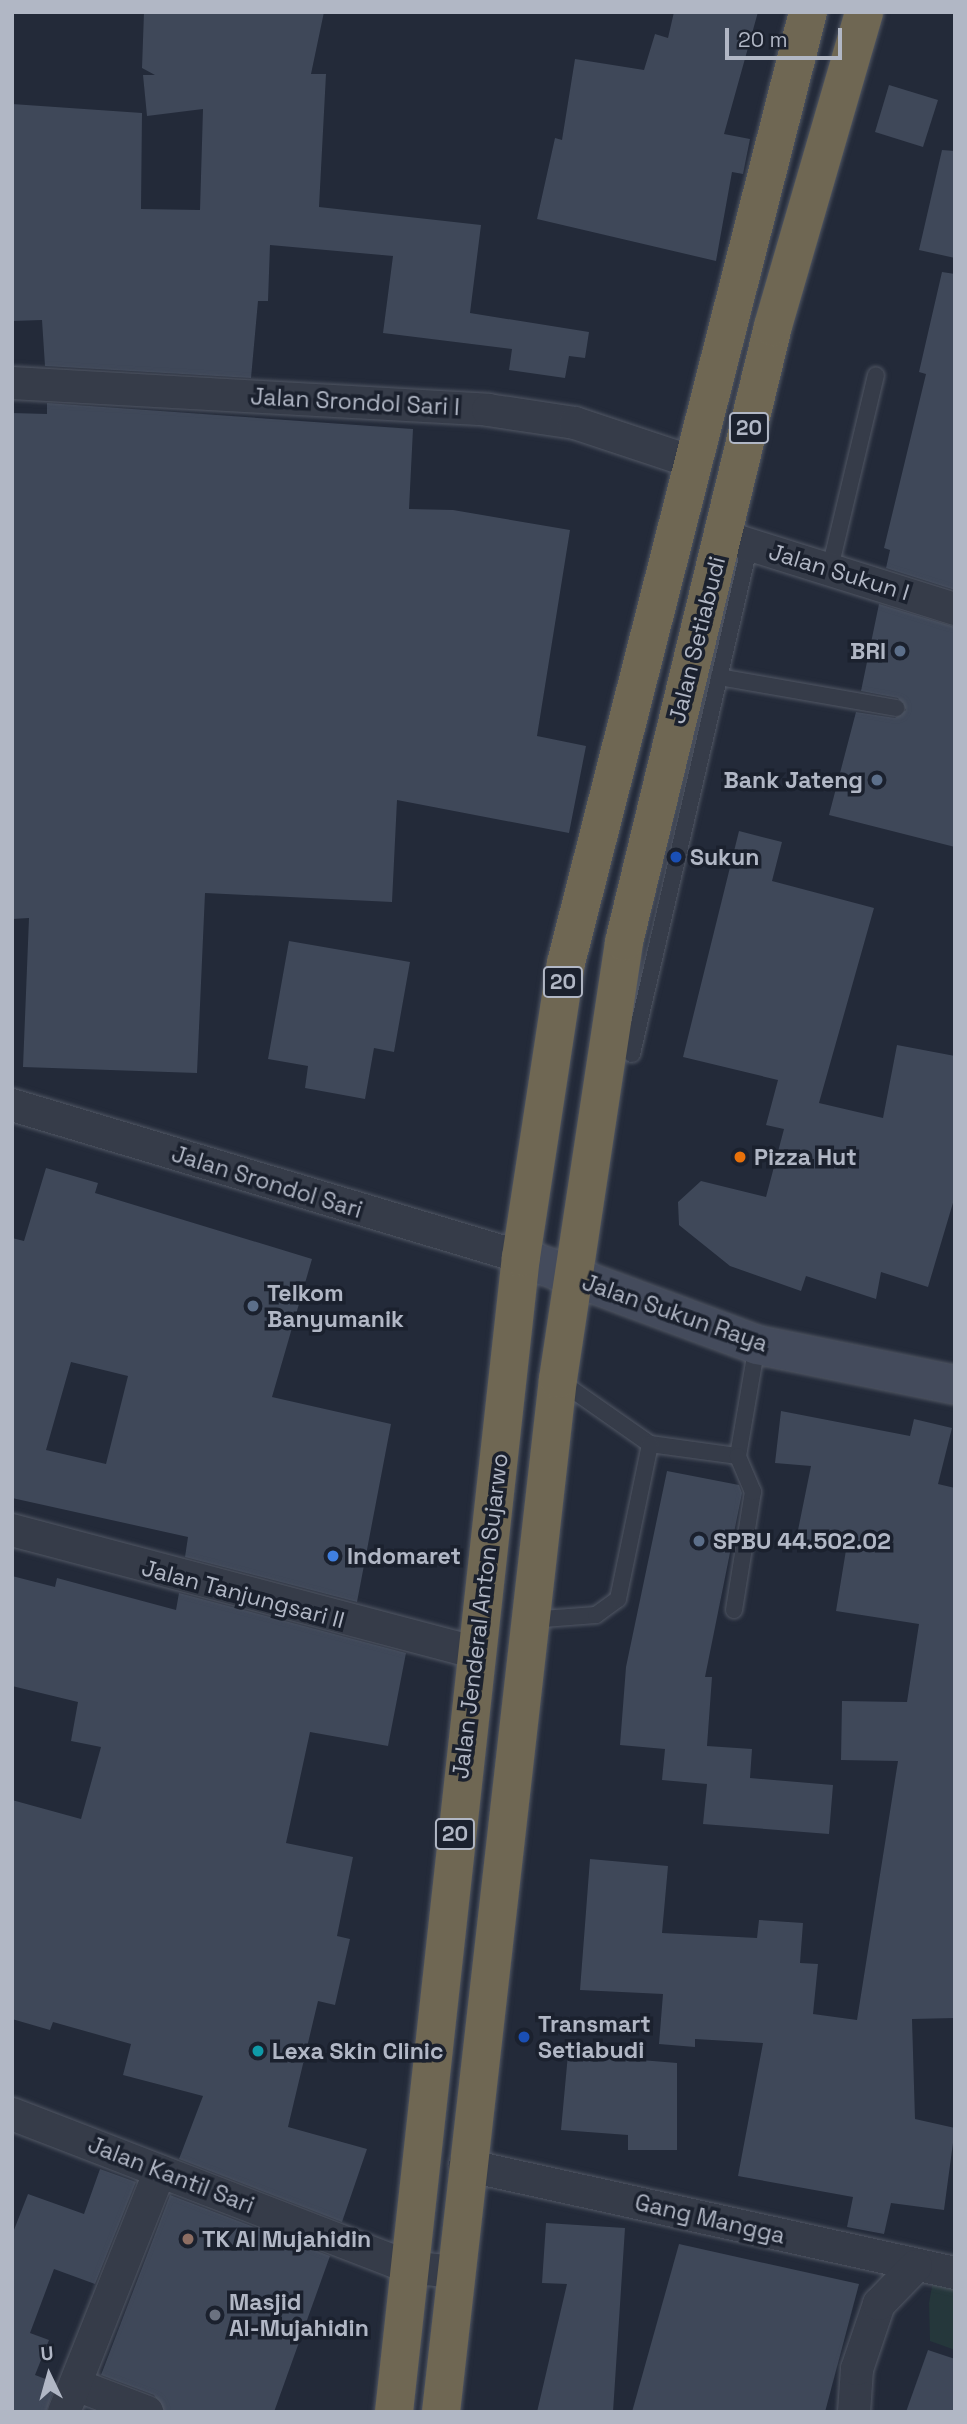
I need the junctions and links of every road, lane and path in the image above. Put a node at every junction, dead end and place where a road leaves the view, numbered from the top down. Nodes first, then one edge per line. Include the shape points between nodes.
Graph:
1 (808, 12) edge
2 (864, 12) edge
3 (883, 12) edge
4 (845, 73) junction
5 (876, 375) dead end
6 (12, 383) edge
7 (692, 462) junction
8 (736, 540) junction
9 (830, 568) junction
10 (955, 609) edge
11 (719, 677) junction
12 (896, 708) dead end
13 (632, 1054) dead end
14 (12, 1105) edge
15 (522, 1257) junction
16 (572, 1276) junction
17 (757, 1345) junction
18 (558, 1379) junction
19 (955, 1385) edge
20 (650, 1444) junction
21 (738, 1456) junction
22 (12, 1530) edge
23 (734, 1610) dead end
24 (530, 1620) junction
25 (476, 1653) junction
26 (12, 2113) edge
27 (465, 2165) junction
28 (160, 2171) junction
29 (916, 2266) junction
30 (408, 2267) junction
31 (453, 2272) junction
32 (955, 2273) edge
33 (71, 2399) edge
34 (147, 2412) edge
35 (394, 2412) edge
36 (442, 2412) edge
37 (854, 2412) edge

1 - 7 highway, 20
2 - 4 highway, Jalan Setiabudi / 20
3 - 4 highway
4 - 8 highway, Jalan Setiabudi / 20
5 - 9 lane
6 - 7 street, Jalan Srondol Sari I via 488,410 575,423
7 - 15 highway, 20 via 566,963
8 - 9 street, Jalan Sukun I
8 - 11 lane
8 - 16 highway, Jalan Setiabudi / 20 via 624,942
9 - 10 street, Jalan Sukun I
11 - 12 lane
11 - 13 lane
14 - 15 street, Jalan Srondol Sari
15 - 16 street, Jalan Sukun Raya
15 - 25 highway, Jalan Jenderal Anton Sujarwo / 20
16 - 17 street, Jalan Sukun Raya
16 - 18 highway, 20
17 - 19 street, Jalan Sukun Raya
17 - 21 lane
18 - 20 lane
18 - 24 highway, 20
20 - 21 lane
20 - 24 lane via 618,1599 596,1615
21 - 23 lane via 752,1492
22 - 25 street, Jalan Tanjungsari II
24 - 27 highway, 20
25 - 30 highway, Jalan Jenderal Anton Sujarwo / 20
26 - 28 street, Jalan Kantil Sari
27 - 29 street, Gang Mangga
27 - 31 highway, 20
28 - 30 street, Jalan Kantil Sari
28 - 33 street
29 - 32 street, Gang Mangga
29 - 37 street via 879,2304 857,2369
30 - 31 street
30 - 35 highway, Jalan Jenderal Anton Sujarwo / 20
31 - 36 highway, 20
33 - 34 street

